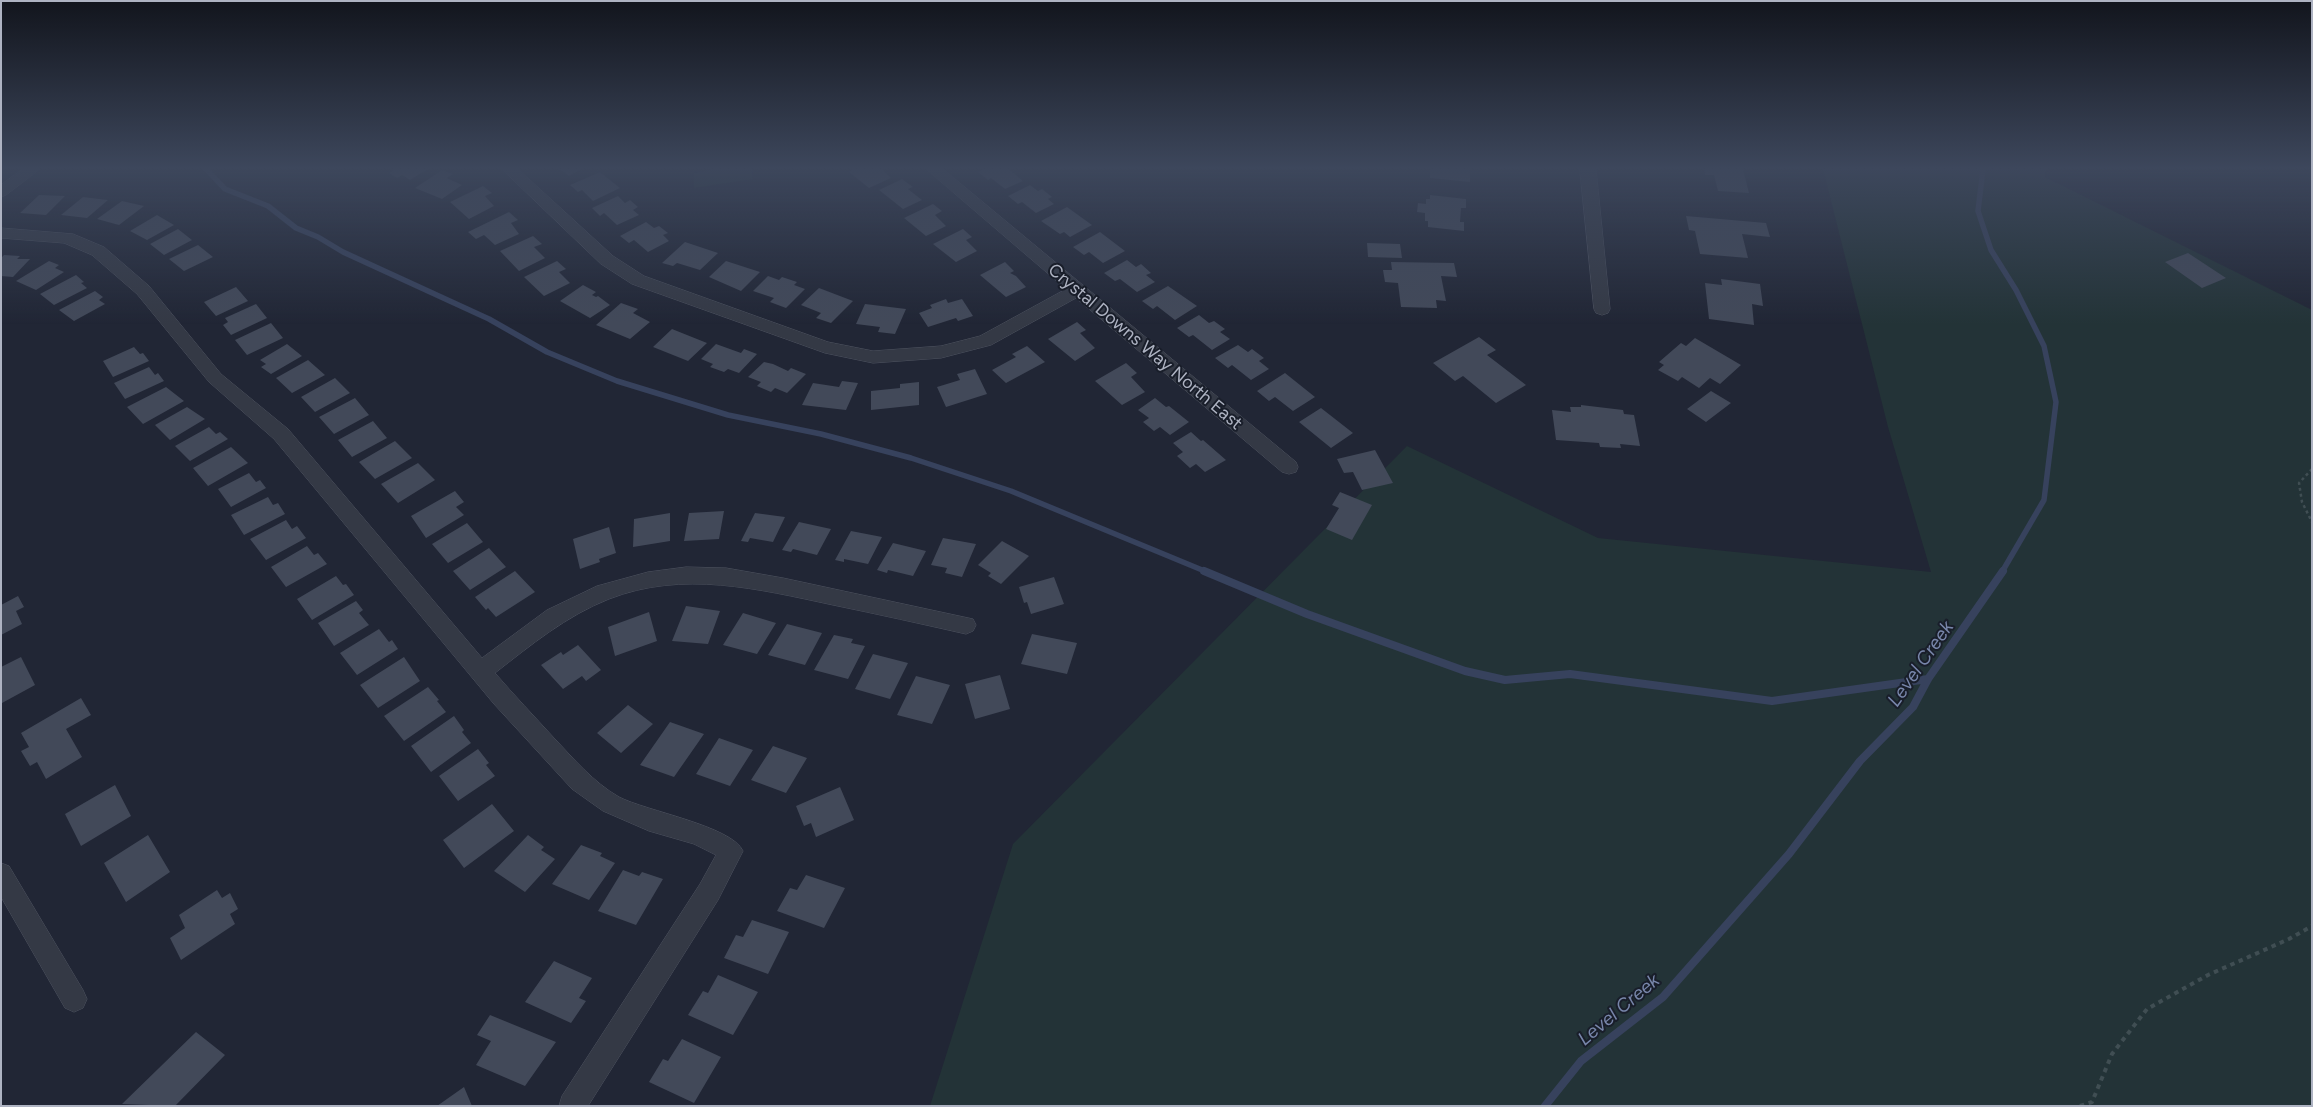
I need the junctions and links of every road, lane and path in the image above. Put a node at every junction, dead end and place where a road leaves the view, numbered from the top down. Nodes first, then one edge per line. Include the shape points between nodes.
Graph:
1 (565, 221) edge
2 (994, 221) edge
3 (1594, 221) edge
4 (1, 233) edge
5 (1077, 290) junction
6 (1602, 309) dead end
7 (1289, 467) dead end
8 (2312, 469) edge
9 (2312, 522) edge
10 (966, 625) dead end
11 (481, 672) junction
12 (1, 874) edge
13 (2312, 926) edge
14 (74, 999) dead end
15 (572, 1106) edge
16 (2080, 1106) edge

1 - 5 street via 607,260 638,280 824,347 873,357 941,352 985,340
2 - 5 street, Crystal Downs Way North East
3 - 6 street
4 - 11 street via 67,238 98,251 143,290 214,378 281,434
5 - 7 street, Crystal Downs Way North East
8 - 9 path via 2299,484 2302,502
10 - 11 street via 784,586 726,576 686,575 648,580 604,592 554,616
11 - 15 street via 580,782 610,804 699,835 731,851 709,892
12 - 14 street
13 - 16 path via 2208,975 2147,1009 2112,1054 2092,1102

